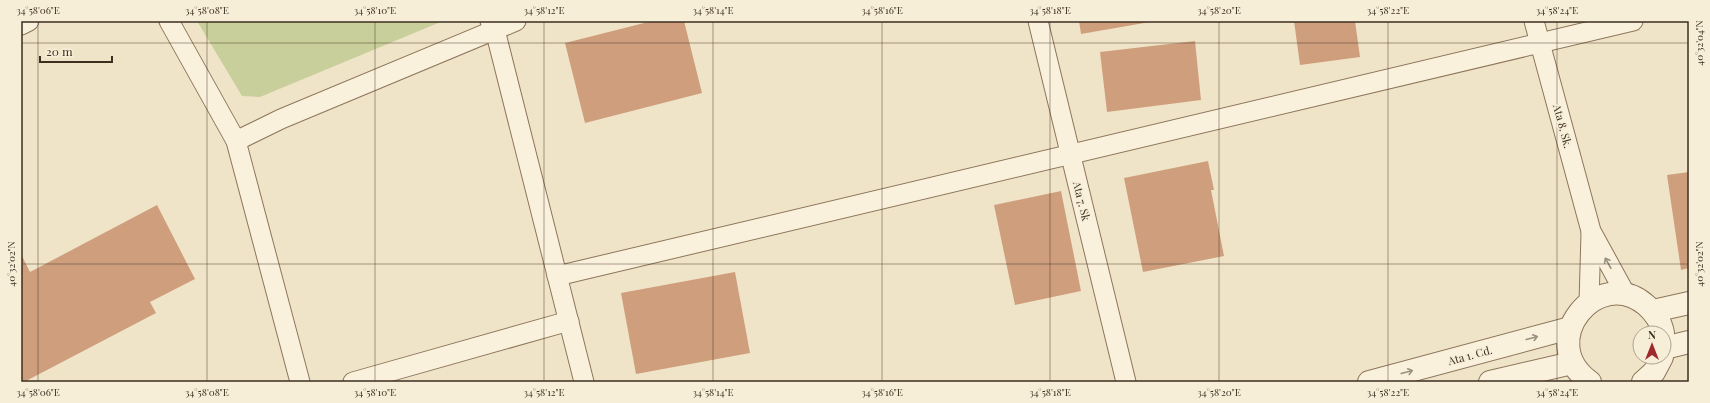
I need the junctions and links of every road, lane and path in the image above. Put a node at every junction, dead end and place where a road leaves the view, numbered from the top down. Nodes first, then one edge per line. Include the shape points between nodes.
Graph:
1 (29, 21) edge
2 (170, 21) edge
3 (516, 21) edge
4 (1038, 21) edge
5 (1534, 21) edge
6 (1633, 21) edge
7 (21, 25) edge
8 (493, 25) edge
9 (1540, 43) junction
10 (236, 141) junction
11 (1071, 154) junction
12 (1591, 231) junction
13 (558, 276) junction
14 (1626, 295) junction
15 (1589, 303) junction
16 (1689, 304) edge
17 (1653, 311) junction
18 (569, 321) junction
19 (1660, 325) edge
20 (1570, 328) junction
21 (1689, 342) edge
22 (1672, 346) edge
23 (1572, 363) junction
24 (1658, 365) edge
25 (300, 382) edge
26 (353, 382) edge
27 (584, 382) edge
28 (1126, 382) edge
29 (1369, 382) edge
30 (1490, 382) edge
31 (1590, 382) edge
32 (1643, 382) edge

1 - 7 street
2 - 10 street
3 - 8 street
4 - 11 street, Ata 7. Sk
5 - 9 street, Ata 8. Sk.
6 - 9 street
8 - 10 street
8 - 13 street
9 - 11 street
9 - 12 street, Ata 8. Sk.
10 - 25 street
11 - 13 street
11 - 28 street, Ata 7. Sk
14 -> 12 street
12 - 15 street
13 - 18 street
14 - 15 street via 1610,294
14 - 17 street via 1641,301
15 - 20 street via 1583,307
16 - 17 street
17 - 19 street
18 - 26 street
18 - 27 street
20 - 23 street via 1568,348
29 -> 20 street, Ata 1. Cd.
21 - 22 street
23 - 30 street
23 - 31 street
24 - 32 street

